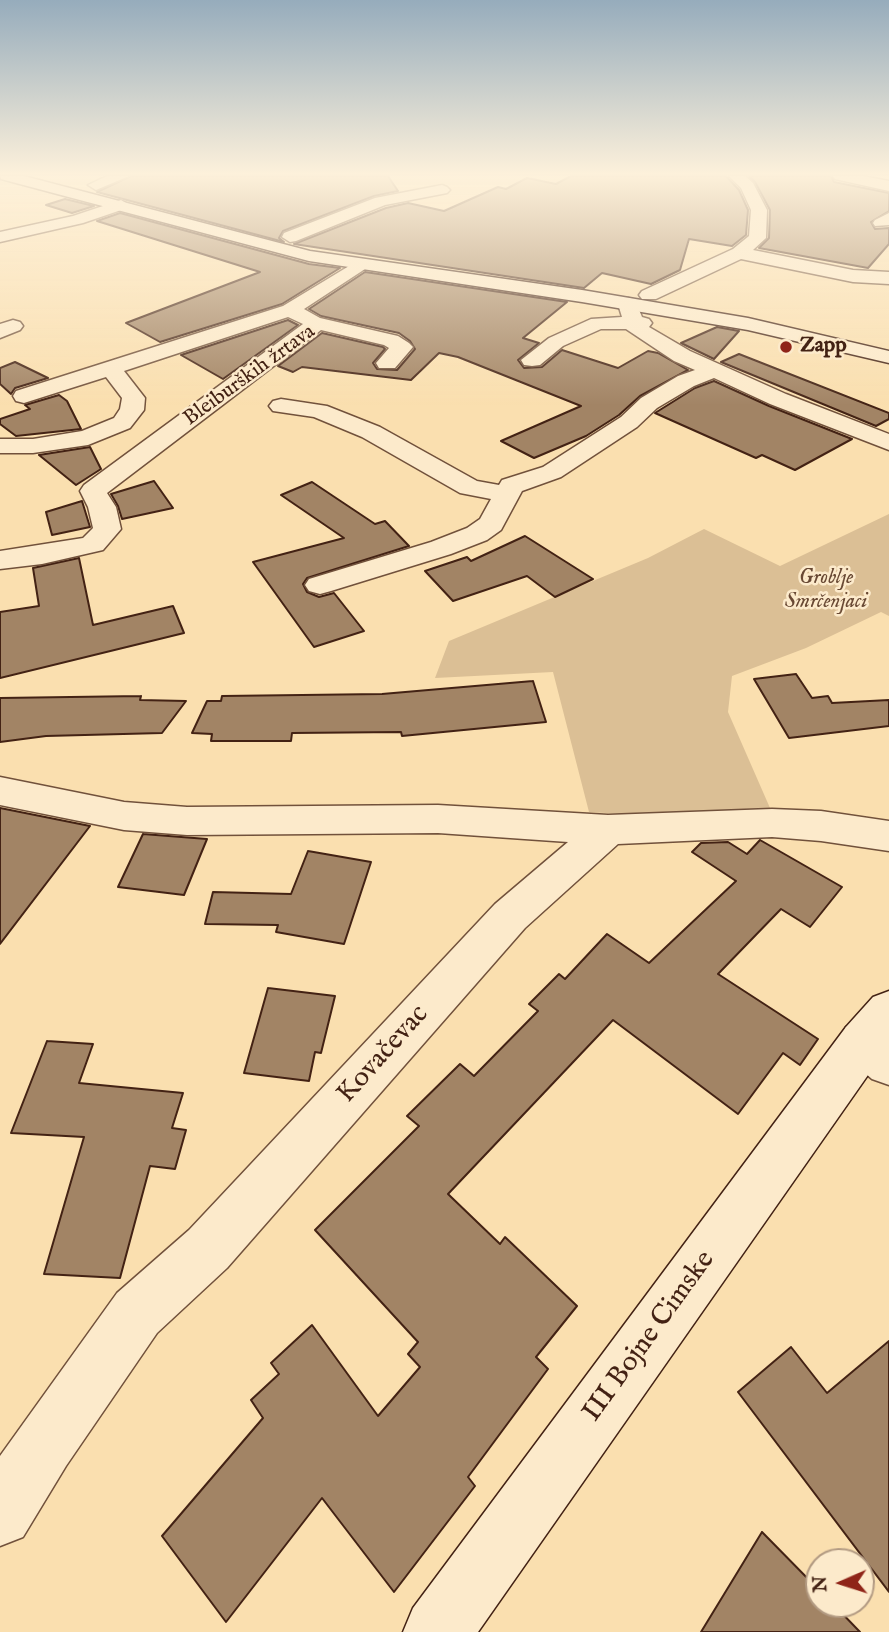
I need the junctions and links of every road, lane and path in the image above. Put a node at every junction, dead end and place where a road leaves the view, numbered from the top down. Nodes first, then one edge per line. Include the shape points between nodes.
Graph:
1 (295, 252) edge
2 (364, 252) edge
3 (739, 253) joint
4 (359, 265) junction
5 (853, 276) junction
6 (889, 278) edge
7 (649, 295) junction
8 (877, 296) dead end
9 (290, 310) junction
10 (636, 321) junction
11 (317, 324) junction
12 (889, 346) edge
13 (889, 357) edge
14 (532, 360) dead end
15 (387, 363) dead end
16 (111, 369) junction
17 (713, 371) junction
18 (24, 396) dead end
19 (281, 406) dead end
20 (889, 443) edge
21 (0, 446) edge
22 (505, 494) junction
23 (0, 559) edge
24 (320, 585) dead end
25 (0, 791) edge
26 (608, 830) junction
27 (889, 835) edge
28 (880, 1039) edge
29 (0, 1514) edge
30 (437, 1632) edge

1 - 4 street
2 - 7 street
3 - 5 street
3 - 7 street
4 - 9 street
4 - 10 street
5 - 6 street
5 - 8 street
7 - 12 street
9 - 11 street
9 - 16 street
10 - 13 street via 677,313 748,324
10 - 14 street via 598,323 556,342
10 - 17 street
11 - 15 street, Bleiburških žrtava via 391,340 402,347
11 - 23 street, Bleiburških žrtava via 93,491 107,529 93,544
16 - 18 street
16 - 21 street via 134,398 122,423 88,438
17 - 20 street
17 - 22 street via 686,381 552,472 511,486
19 - 22 street, Bleiburških žrtava via 318,411 371,432 469,486
22 - 24 street via 491,524 477,534
25 - 26 street via 124,816 187,821 438,819
26 - 27 street via 772,823
26 - 29 street, Kovačevac via 510,916 208,1249 137,1313
28 - 30 street, III Bojne Cimske

